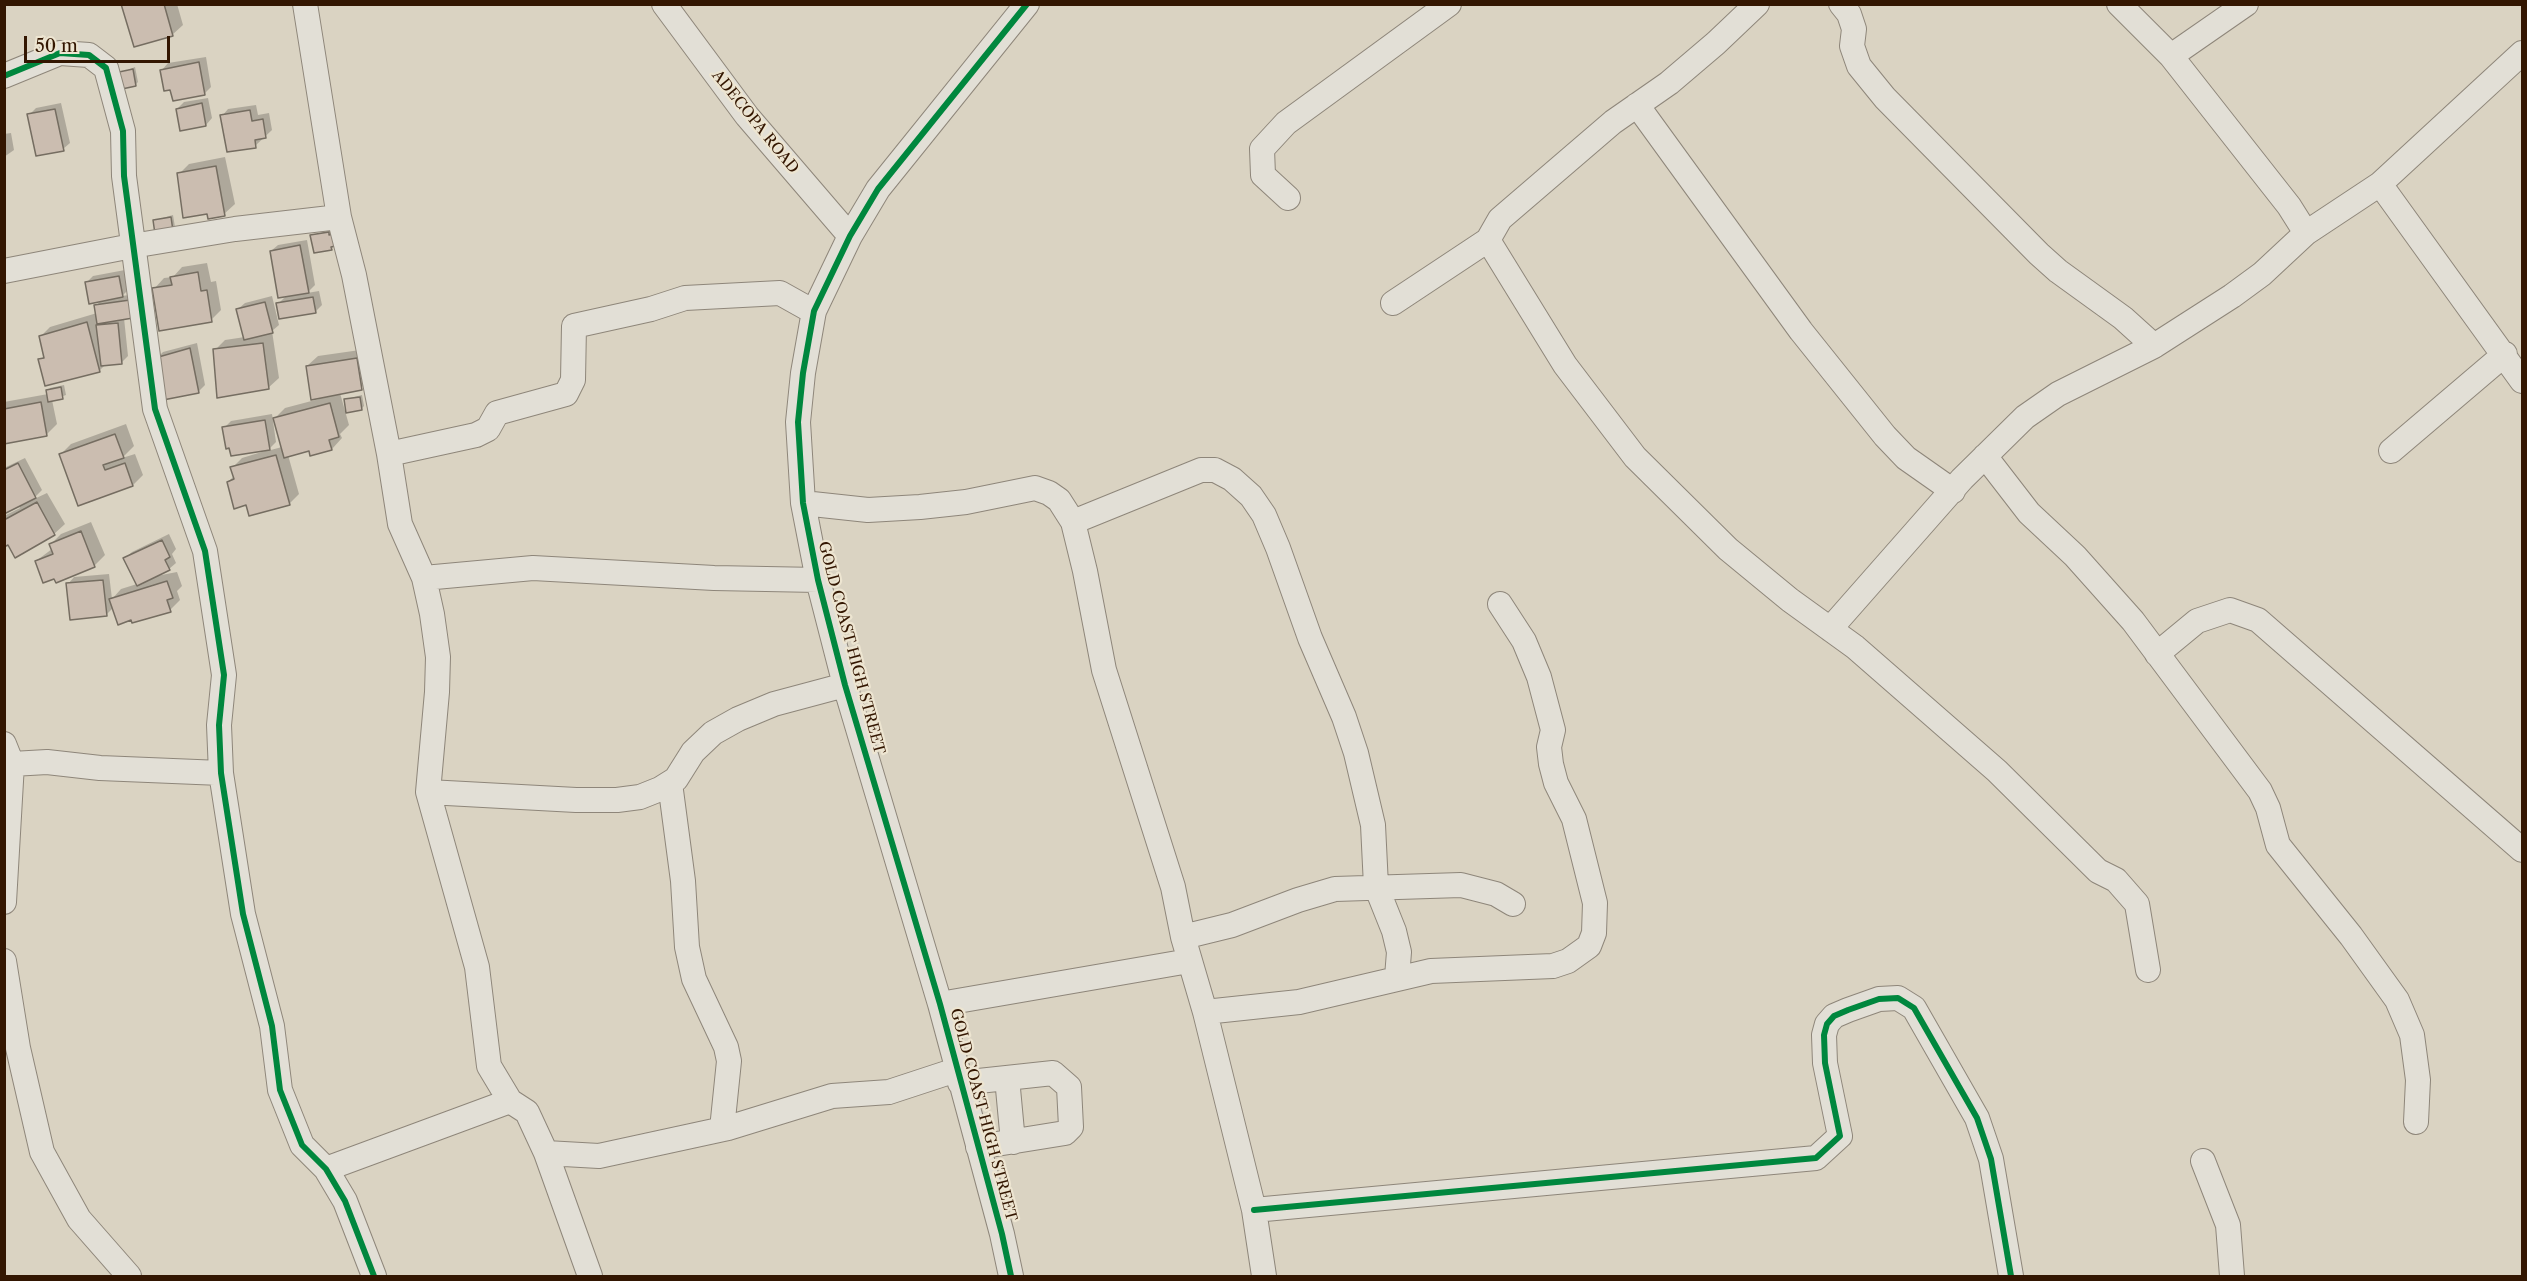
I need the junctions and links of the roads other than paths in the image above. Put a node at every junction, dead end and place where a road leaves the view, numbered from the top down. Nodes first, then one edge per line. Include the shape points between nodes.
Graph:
1 (305, 4) edge
2 (664, 4) edge
3 (1028, 4) edge
4 (1449, 4) edge
5 (1757, 4) edge
6 (1841, 4) edge
7 (2119, 4) edge
8 (2246, 4) edge
9 (2523, 53) edge
10 (2171, 56) junction
11 (4, 76) edge
12 (1637, 105) junction
13 (2379, 184) junction
14 (1288, 198) dead end
15 (339, 217) junction
16 (2306, 233) junction
17 (850, 236) junction
18 (1488, 240) junction
19 (132, 246) junction
20 (4, 271) edge
21 (1393, 303) dead end
22 (814, 312) junction
23 (2154, 346) junction
24 (2505, 354) junction
25 (2523, 381) edge
26 (2391, 451) dead end
27 (389, 454) junction
28 (1985, 456) junction
29 (1953, 491) junction
30 (802, 503) junction
31 (1072, 522) junction
32 (424, 578) junction
33 (818, 580) junction
34 (1500, 604) dead end
35 (1830, 629) junction
36 (2157, 654) junction
37 (845, 685) junction
38 (8, 754) edge
39 (221, 773) junction
40 (670, 783) junction
41 (428, 792) junction
42 (2523, 850) edge
43 (1376, 886) junction
44 (4, 902) edge
45 (1513, 904) dead end
46 (1183, 937) junction
47 (4, 961) edge
48 (1189, 961) junction
49 (2148, 970) dead end
50 (1397, 977) junction
51 (940, 1004) junction
52 (1205, 1012) junction
53 (958, 1076) junction
54 (1007, 1078) junction
55 (510, 1101) junction
56 (2416, 1122) dead end
57 (722, 1130) junction
58 (1013, 1143) junction
59 (978, 1147) junction
60 (546, 1153) junction
61 (2203, 1161) dead end
62 (326, 1169) junction
63 (1254, 1210) junction
64 (129, 1276) edge
65 (374, 1276) edge
66 (590, 1276) edge
67 (1011, 1276) edge
68 (1264, 1276) edge
69 (2011, 1276) edge
70 (2232, 1276) edge

1 - 15 street
2 - 17 street, ADECOPA ROAD via 747,116
3 - 17 street, GOLD COAST HIGH STREET via 878,189
4 - 14 street via 1286,123 1262,149 1263,175
5 - 12 street via 1708,50
6 - 23 street via 1854,29 1852,46 1858,66 1884,98 2039,254
7 - 10 street
8 - 10 street
9 - 13 street
10 - 16 street
11 - 19 street via 60,53 89,55 106,68 123,131
12 - 18 street via 1500,219
12 - 29 street via 1801,331 1885,436 1906,458
13 - 16 street
13 - 24 street
15 - 19 street
15 - 27 street
16 - 23 street via 2262,274
17 - 22 street, GOLD COAST HIGH STREET
18 - 21 street
18 - 35 street via 1565,365 1635,458 1728,549
19 - 20 street
19 - 39 street via 155,410 205,551 224,675 219,725
22 - 27 street via 780,293 685,298 574,326 573,380 566,394 497,413 488,429 476,435
22 - 30 street, GOLD COAST HIGH STREET via 802,372 798,422
23 - 28 street via 2046,401
24 - 25 street
24 - 26 street
27 - 32 street via 400,524
28 - 29 street
28 - 36 street via 2029,513 2100,582
29 - 35 street
30 - 31 street via 868,510 920,507 1035,488 1059,500
30 - 33 street, GOLD COAST HIGH STREET
31 - 43 street via 1201,470 1215,470 1251,496 1268,523 1344,717 1364,781
31 - 46 street via 1104,670 1173,887
32 - 33 street via 533,568
32 - 41 street via 438,657 434,752
33 - 37 street, GOLD COAST HIGH STREET
34 - 50 street via 1524,641 1539,677 1552,730 1551,764 1574,819 1595,903 1593,933 1589,946 1582,952 1553,966 1431,971
35 - 49 street via 1965,742 2098,871 2116,880 2137,904
36 - 42 street via 2197,621 2230,610 2258,620
36 - 56 street via 2260,791 2278,845 2397,1000 2412,1035 2418,1080
37 - 40 street via 774,704 713,733
37 - 51 street, GOLD COAST HIGH STREET
38 - 39 street via 100,768
38 - 44 street
39 - 62 street via 243,914 272,1026 280,1090 302,1145
40 - 41 street via 639,797 617,800
40 - 57 street via 694,980 729,1061
41 - 55 street via 477,967 489,1066
43 - 45 street via 1461,885 1484,890
43 - 46 street via 1335,889 1232,925
43 - 50 street via 1399,952
46 - 48 street
47 - 64 street via 42,1152 80,1219
48 - 51 street
48 - 52 street
50 - 52 street via 1299,1002
51 - 53 street, GOLD COAST HIGH STREET
52 - 63 street
53 - 54 street
53 - 57 street via 889,1092 832,1096
53 - 59 street, GOLD COAST HIGH STREET
54 - 58 street
54 - 58 street via 1053,1073 1069,1087 1071,1127 1065,1133
55 - 60 street via 527,1113
55 - 62 street
57 - 60 street via 599,1156
58 - 59 street
59 - 67 street, GOLD COAST HIGH STREET
60 - 66 street
61 - 70 street via 2228,1225
62 - 65 street via 345,1201
63 - 68 street
63 - 69 street via 1816,1158 1840,1136 1826,1063 1827,1024 1848,1010 1879,999 1898,998 1914,1008 1977,1118 1991,1160

